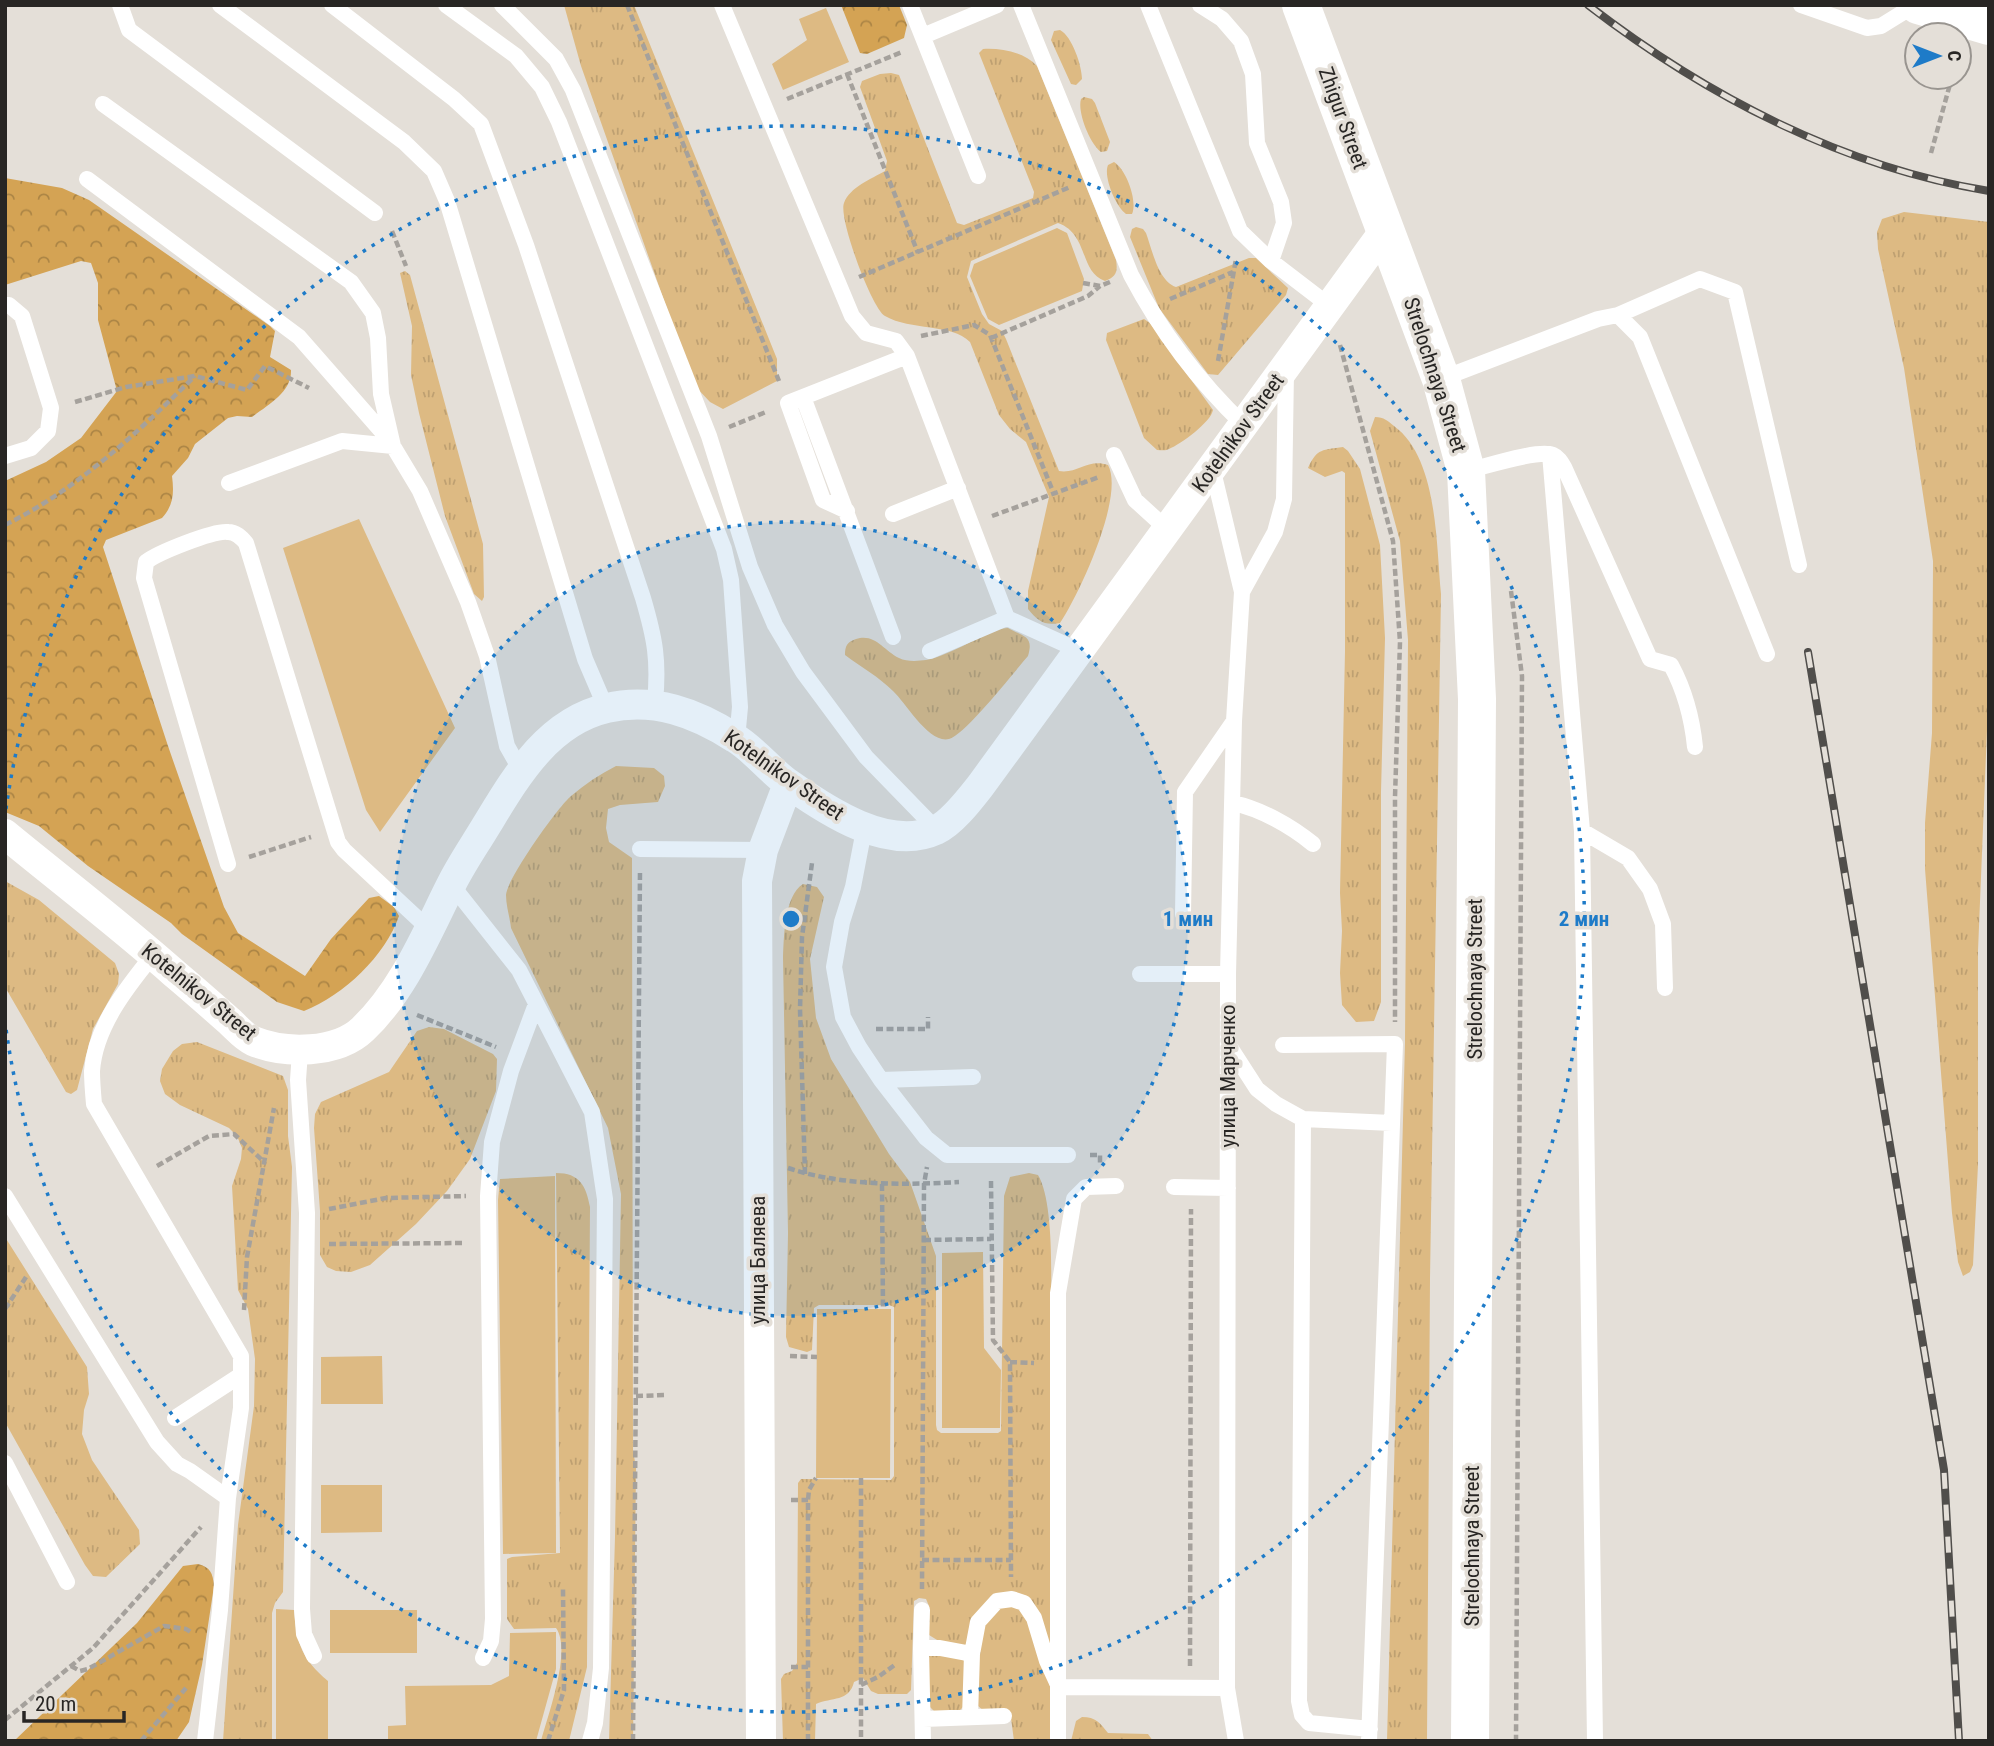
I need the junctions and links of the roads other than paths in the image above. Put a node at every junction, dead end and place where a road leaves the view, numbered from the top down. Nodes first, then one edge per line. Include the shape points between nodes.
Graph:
1 (120, 5) edge
2 (220, 5) edge
3 (332, 5) edge
4 (446, 5) edge
5 (502, 5) edge
6 (722, 5) edge
7 (910, 5) edge
8 (997, 5) edge
9 (1020, 5) edge
10 (1148, 5) edge
11 (1200, 5) edge
12 (1301, 5) edge
13 (1801, 5) edge
14 (1916, 5) edge
15 (1989, 26) edge
16 (923, 36) junction
17 (103, 104) dead end
18 (978, 176) dead end
19 (87, 179) dead end
20 (376, 213) road end
21 (1385, 230) junction
22 (1271, 261) junction
23 (5, 306) edge
24 (1331, 307) junction
25 (1618, 315) junction
26 (907, 356) junction
27 (1286, 369) junction
28 (1441, 379) junction
29 (1244, 425) junction
30 (393, 445) junction
31 (1550, 454) junction
32 (5, 456) edge
33 (1116, 462) road end
34 (1212, 467) junction
35 (1466, 471) junction
36 (229, 483) dead end
37 (958, 488) junction
38 (893, 514) dead end
39 (1168, 530) junction
40 (1799, 565) dead end
41 (1242, 592) junction
42 (1007, 618) junction
43 (893, 637) dead end
44 (930, 651) dead end
45 (1080, 651) junction
46 (1766, 654) dead end
47 (655, 704) junction
48 (606, 708) junction
49 (1234, 721) junction
50 (737, 739) junction
51 (1695, 747) dead end
52 (520, 769) junction
53 (788, 784) junction
54 (1233, 803) junction
55 (864, 830) junction
56 (937, 830) junction
57 (1582, 831) junction
58 (5, 834) edge
59 (1312, 844) dead end
60 (640, 849) road end
61 (763, 850) junction
62 (228, 864) road end
63 (451, 884) junction
64 (1183, 914) dead end
65 (430, 930) junction
66 (153, 955) junction
67 (1140, 974) dead end
68 (1228, 974) junction
69 (1665, 988) dead end
70 (536, 1004) junction
71 (1228, 1044) junction
72 (1283, 1045) dead end
73 (300, 1052) junction
74 (973, 1077) dead end
75 (881, 1080) junction
76 (1303, 1119) junction
77 (1392, 1123) junction
78 (1068, 1155) dead end
79 (1116, 1186) dead end
80 (1174, 1187) dead end
81 (1228, 1188) junction
82 (5, 1196) edge
83 (241, 1375) junction
84 (176, 1418) dead end
85 (5, 1463) edge
86 (228, 1498) junction
87 (67, 1582) dead end
88 (922, 1611) road end
89 (921, 1648) junction
90 (972, 1654) junction
91 (314, 1656) dead end
92 (483, 1658) dead end
93 (1059, 1687) junction
94 (1227, 1688) junction
95 (1004, 1716) dead end
96 (970, 1717) junction
97 (923, 1719) junction
98 (1370, 1735) edge
99 (205, 1741) edge
100 (590, 1741) edge
101 (761, 1741) edge
102 (923, 1741) edge
103 (1058, 1741) edge
104 (1236, 1741) edge
105 (1470, 1741) edge
106 (1595, 1741) edge

1 - 20 lane via 129,30
2 - 48 lane via 404,142 434,171 447,201 585,659
3 - 47 lane via 481,124 643,598 655,640
4 - 50 lane via 516,56 542,87 559,122 724,549 731,580 740,708
5 - 56 lane via 556,60 573,90 709,436 750,567 775,625 803,672 866,757
6 - 26 lane via 852,316 866,333 896,341
7 - 16 lane
8 - 16 lane
9 - 29 lane via 1148,308 1212,394
10 - 22 lane via 1240,230
11 - 22 lane via 1222,19 1241,41 1252,74 1257,143 1281,202 1284,223
12 - 21 main road, Zhigur Street
13 - 14 lane via 1867,28 1881,26
14 - 15 main road
16 - 18 lane
17 - 30 lane via 351,282 373,313 381,394
19 - 30 lane via 299,337
21 - 24 street, Kotelnikov Street
21 - 28 main road, Strelochnaya Street
22 - 24 lane
23 - 32 lane via 22,316 51,408 48,431 31,448
24 - 27 street, Kotelnikov Street
25 - 28 lane
25 - 40 lane via 1700,279 1735,292
25 - 46 lane via 1640,337
26 - 37 lane
26 - 43 lane via 795,400 846,511
27 - 29 street, Kotelnikov Street
27 - 41 lane via 1284,499 1275,531
28 - 35 main road, Strelochnaya Street
29 - 34 street, Kotelnikov Street
30 - 36 lane via 342,441
30 - 52 lane via 420,491 468,602 487,656 507,746
31 - 35 lane
31 - 51 lane via 1564,467 1650,659 1671,665 1683,687
31 - 57 lane
33 - 39 lane via 1135,500
34 - 39 street, Kotelnikov Street
34 - 41 lane, улица Марченко
35 - 105 main road, Strelochnaya Street via 1477,699
37 - 38 lane
37 - 42 lane
39 - 45 street, Kotelnikov Street
41 - 49 lane, улица Марченко
42 - 44 lane
42 - 45 lane
45 - 56 street, Kotelnikov Street via 964,807
47 - 48 street, Kotelnikov Street
47 - 50 street, Kotelnikov Street via 678,710
48 - 52 street, Kotelnikov Street via 575,721 544,743
49 - 54 lane, улица Марченко
49 - 64 lane via 1185,792
50 - 53 street, Kotelnikov Street
52 - 63 street, Kotelnikov Street
53 - 55 street, Kotelnikov Street
53 - 61 street, улица Баляева
54 - 59 lane via 1296,830
54 - 68 lane, улица Марченко
55 - 56 street, Kotelnikov Street via 906,838
55 - 75 lane via 834,967 843,1017
57 - 69 lane via 1628,858 1650,889 1664,924
57 - 106 lane
58 - 66 street, Kotelnikov Street
60 - 61 lane
61 - 101 street, улица Баляева via 757,881
62 - 65 lane via 144,578 146,562 157,553 226,531 246,543 333,830 344,850
63 - 65 street, Kotelnikov Street
63 - 70 lane via 519,970
65 - 73 street, Kotelnikov Street via 389,998 361,1031 328,1047
66 - 73 street, Kotelnikov Street via 251,1040
66 - 83 lane via 102,1030 92,1070 94,1104 241,1356
67 - 68 lane
68 - 71 lane, улица Марченко
70 - 92 lane via 492,1142 488,1196 493,1619 491,1641
70 - 100 lane via 592,1112 605,1199 601,1668
71 - 76 lane via 1257,1089
71 - 81 lane, улица Марченко
72 - 77 lane via 1395,1044
73 - 91 lane via 307,1213 302,1609 304,1634
74 - 75 lane
75 - 78 lane via 926,1138 947,1155
76 - 77 lane
76 - 98 lane via 1299,1701 1309,1723
77 - 98 lane
79 - 93 lane via 1086,1187 1074,1199 1058,1293
80 - 81 lane
81 - 94 lane, улица Марченко
82 - 86 lane via 157,1442 177,1464
83 - 84 lane
83 - 86 lane
85 - 87 lane
86 - 99 lane
88 - 89 lane
89 - 90 lane
89 - 97 lane
90 - 93 lane via 978,1622 997,1601 1024,1603
90 - 96 lane
93 - 94 lane
93 - 103 lane
94 - 104 lane, улица Марченко
95 - 96 lane
96 - 97 lane
97 - 102 lane

